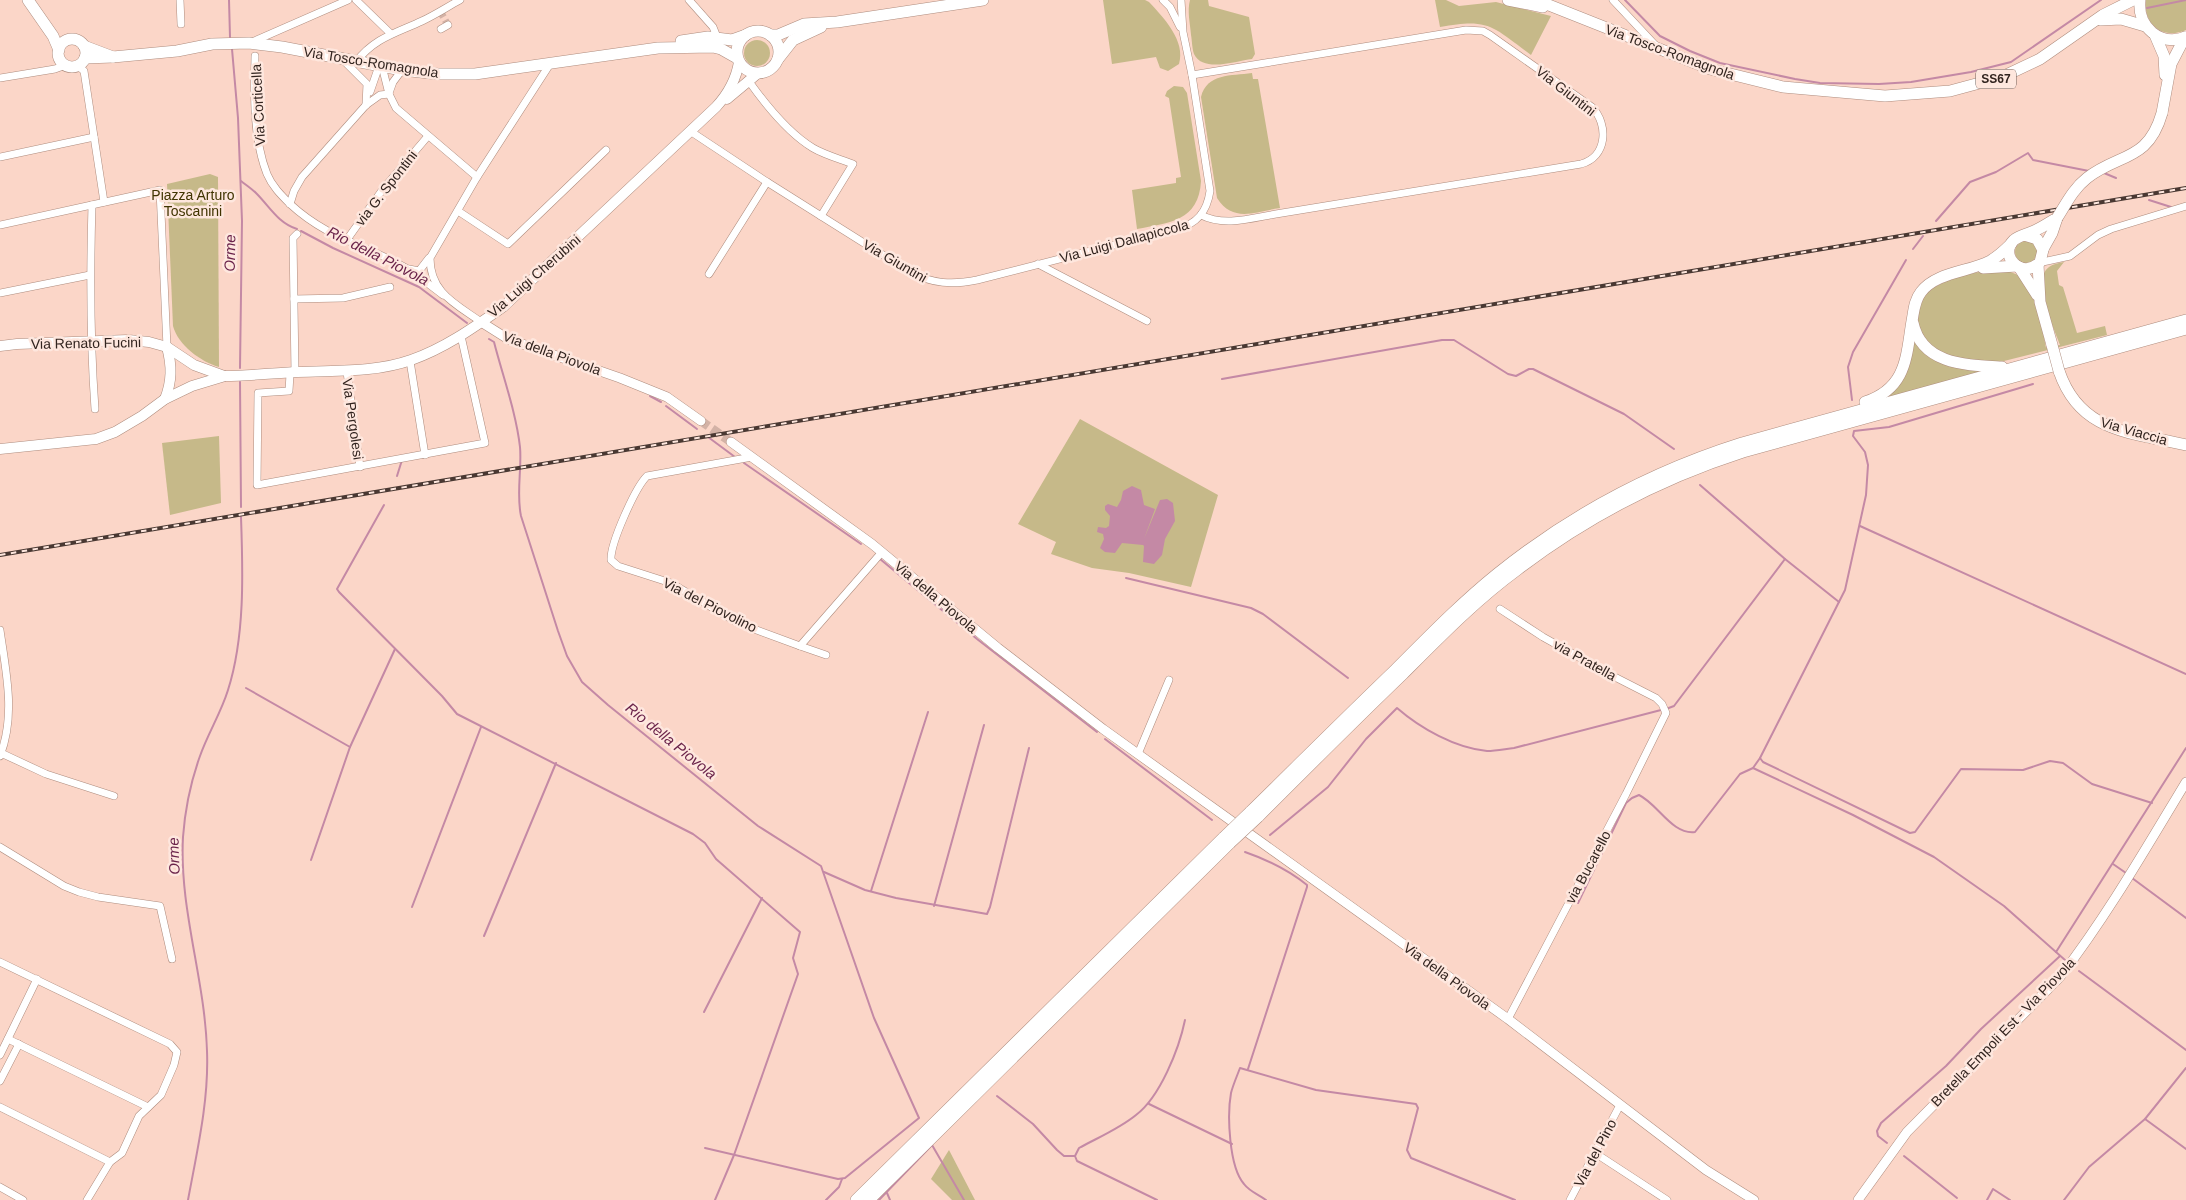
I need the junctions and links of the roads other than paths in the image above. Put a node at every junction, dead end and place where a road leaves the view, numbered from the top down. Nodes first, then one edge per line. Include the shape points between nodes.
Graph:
1 (28, 0) edge
2 (180, 0) edge
3 (346, 0) edge
4 (356, 0) edge
5 (460, 0) edge
6 (689, 0) edge
7 (983, 0) edge
8 (1163, 0) edge
9 (1181, 0) edge
10 (1508, 0) edge
11 (1536, 0) edge
12 (1613, 0) edge
13 (2133, 0) edge
14 (2140, 0) edge
15 (1560, 10) junction
16 (43, 22) junction
17 (837, 22) junction
18 (2093, 22) junction
19 (181, 24) dead end
20 (2145, 26) junction
21 (1183, 32) junction
22 (390, 33) junction
23 (746, 35) junction
24 (770, 35) junction
25 (2155, 35) junction
26 (718, 37) junction
27 (2186, 37) edge
28 (71, 39) junction
29 (249, 43) junction
30 (84, 46) junction
31 (658, 48) junction
32 (59, 50) junction
33 (1660, 50) junction
34 (256, 56) dead end
35 (113, 57) junction
36 (778, 59) junction
37 (342, 60) junction
38 (738, 60) junction
39 (356, 62) junction
40 (76, 63) junction
41 (550, 64) junction
42 (380, 66) junction
43 (402, 70) junction
44 (1192, 75) junction
45 (753, 77) junction
46 (0, 78) edge
47 (2165, 87) junction
48 (389, 94) junction
49 (366, 104) junction
50 (716, 107) junction
51 (690, 132) junction
52 (428, 136) junction
53 (94, 137) junction
54 (606, 150) dead end
55 (0, 157) edge
56 (476, 177) junction
57 (767, 182) junction
58 (104, 202) junction
59 (290, 204) junction
60 (92, 205) junction
61 (2186, 206) edge
62 (458, 211) junction
63 (1201, 215) junction
64 (821, 216) junction
65 (2057, 218) junction
66 (0, 225) edge
67 (298, 234) dead end
68 (2024, 235) junction
69 (346, 241) junction
70 (2011, 244) junction
71 (2043, 250) junction
72 (430, 258) junction
73 (2061, 259) junction
74 (1038, 264) junction
75 (2038, 264) junction
76 (2018, 267) junction
77 (406, 269) junction
78 (1964, 271) junction
79 (709, 274) dead end
80 (90, 275) junction
81 (390, 287) dead end
82 (0, 293) edge
83 (444, 294) junction
84 (294, 299) junction
85 (2040, 302) junction
86 (1912, 319) junction
87 (2186, 320) edge
88 (1148, 321) dead end
89 (481, 322) junction
90 (2186, 329) edge
91 (461, 336) junction
92 (90, 342) junction
93 (0, 346) edge
94 (167, 347) junction
95 (410, 361) junction
96 (2012, 368) junction
97 (347, 372) junction
98 (292, 373) junction
99 (225, 376) junction
100 (165, 399) junction
101 (96, 409) dead end
102 (1834, 416) junction
103 (701, 421) tunnel mouth
104 (731, 442) tunnel mouth
105 (2186, 446) edge
106 (0, 449) edge
107 (426, 455) junction
108 (752, 457) junction
109 (360, 467) junction
110 (882, 552) junction
111 (1500, 609) dead end
112 (0, 630) edge
113 (800, 646) junction
114 (826, 655) dead end
115 (1169, 680) dead end
116 (1666, 713) joint
117 (1138, 754) junction
118 (1, 755) edge
119 (2186, 782) edge
120 (114, 796) dead end
121 (1254, 815) junction
122 (1227, 840) junction
123 (0, 847) edge
124 (172, 959) dead end
125 (0, 962) edge
126 (37, 979) junction
127 (1508, 1019) junction
128 (8, 1039) junction
129 (19, 1044) junction
130 (0, 1055) edge
131 (0, 1081) edge
132 (1620, 1105) junction
133 (0, 1107) edge
134 (148, 1107) junction
135 (1595, 1153) junction
136 (110, 1162) junction
137 (0, 1187) edge
138 (23, 1200) edge
139 (88, 1200) edge
140 (856, 1200) edge
141 (869, 1200) edge
142 (1570, 1200) edge
143 (1667, 1200) edge
144 (1754, 1200) edge
145 (1858, 1200) edge

1 - 16 main road
2 - 19 street
3 - 29 street
4 - 22 street
5 - 22 street via 423,21
6 - 26 street via 714,27
7 - 17 main road
8 - 21 street, Via Luigi Dallapiccola
9 - 21 street, Via Luigi Dallapiccola
10 - 15 main road
11 - 15 main road
12 - 33 street
13 - 18 main road, Via Tosco-Romagnola / SS67
14 - 20 main road
15 - 33 main road, Via Tosco-Romagnola
16 - 28 main road, Via Tosco-Romagnola
16 - 32 main road
17 - 24 main road via 804,24
17 - 36 main road via 799,36 786,46
18 - 20 main road, Via Tosco-Romagnola / SS67 via 2121,19
18 - 33 main road, Via Tosco-Romagnola / SS67 via 2040,59 2002,77 1944,92 1885,96 1763,83 1710,70
20 - 25 main road, SS67
21 - 44 street, Via Luigi Dallapiccola
22 - 39 street via 364,50
23 - 24 main road via 758,31
23 - 26 main road, Via Tosco-Romagnola via 732,40
23 - 38 main road via 738,45
24 - 36 main road via 778,46
25 - 27 main road via 2174,40
25 - 47 main road via 2164,56
26 - 31 main road, Via Tosco-Romagnola via 697,38
27 - 47 main road via 2171,64
28 - 30 main road, Via Tosco-Romagnola
28 - 32 main road via 63,42
29 - 35 main road, Via Tosco-Romagnola via 212,44
29 - 37 main road, Via Tosco-Romagnola
30 - 35 main road, Via Tosco-Romagnola
30 - 40 main road via 86,52
31 - 38 main road, Via Tosco-Romagnola via 702,46 721,49
31 - 41 main road, Via Tosco-Romagnola
32 - 40 main road via 60,58
34 - 59 street, Via Corticella via 260,149 274,186
35 - 40 main road, Via Tosco-Romagnola
36 - 45 main road via 770,70
37 - 39 main road, Via Tosco-Romagnola
37 - 49 street via 368,84
38 - 45 main road
38 - 50 main road, Via Luigi Cherubini via 736,77
39 - 42 main road, Via Tosco-Romagnola
40 - 46 street
40 - 53 street via 84,72
41 - 43 main road, Via Tosco-Romagnola via 475,74
41 - 56 street
42 - 43 main road, Via Tosco-Romagnola
42 - 48 street
42 - 49 street
43 - 48 street
44 - 63 street, Via Luigi Dallapiccola via 1210,191
44 - 63 street, Via Giuntini via 1478,30 1490,35 1592,107 1599,116 1603,134 1598,154 1581,164 1225,221 1210,220
45 - 50 main road, Via Luigi Cherubini
45 - 64 street via 775,113 801,140 853,164
47 - 65 main road, bridge via 2162,113 2142,148 2086,178 2073,191
48 - 49 street via 380,95
48 - 52 street via 396,108
49 - 59 street via 302,177
50 - 51 main road, Via Luigi Cherubini
51 - 57 street, Via Giuntini
51 - 89 main road, Via Luigi Cherubini via 503,307
52 - 56 street
52 - 69 street, via G. Spontini via 383,189
53 - 55 street
53 - 58 street
54 - 62 street via 508,244
56 - 62 street
57 - 64 street, Via Giuntini
57 - 79 street
58 - 60 street
58 - 94 street via 160,190
59 - 69 street, Via Corticella via 311,222
60 - 66 street
60 - 80 street
61 - 73 street via 2111,228 2078,252
62 - 72 street
63 - 74 street, Via Luigi Dallapiccola via 1185,227
64 - 74 street, Via Giuntini via 910,272 933,282 971,281
65 - 68 main road
65 - 71 main road
67 - 84 street via 293,238
68 - 70 main road
68 - 71 main road via 2035,238
69 - 77 street, Via Corticella
70 - 76 main road via 2010,256
70 - 78 main road via 1991,260
71 - 73 street
71 - 75 main road
72 - 77 street via 419,271
72 - 83 street, Via della Piovola via 430,272
73 - 75 street
74 - 88 street
75 - 76 main road via 2029,269
75 - 85 main road
76 - 78 main road via 1995,266
76 - 85 main road
77 - 83 street, Via Corticella
78 - 86 main road via 1934,281 1924,288 1916,301
80 - 82 street
80 - 92 street
81 - 84 street via 343,298
83 - 89 street, Via della Piovola
84 - 98 street
85 - 105 main road, Via Viaccia, bridge via 2059,371 2076,405 2096,422
86 - 96 main road via 1918,339 1936,356 1970,365
86 - 102 main road via 1905,364 1895,383 1879,396
87 - 96 main road
89 - 91 main road, Via Luigi Cherubini
89 - 103 street, Via della Piovola via 508,339 667,397
90 - 121 main road via 1761,446 1707,464 1634,496 1566,535 1515,571 1439,638
91 - 95 main road, Via Luigi Cherubini
91 - 107 street via 485,444
92 - 93 main road, Via Renato Fucini
92 - 94 main road, Via Renato Fucini via 128,340
92 - 101 street
94 - 99 main road, Via Renato Fucini via 194,365
94 - 100 main road via 171,376
95 - 97 main road, Via Luigi Cherubini
95 - 107 street
96 - 102 main road
97 - 98 main road, Via Luigi Cherubini
97 - 109 street, Via Pergolesi
98 - 99 main road, Via Luigi Cherubini
98 - 109 street via 289,391 258,393 257,484
99 - 100 main road
100 - 106 main road via 115,432 96,439
102 - 121 main road via 1710,453 1629,489 1548,536 1466,600
104 - 108 street, Via della Piovola
107 - 109 street
108 - 110 street, Via della Piovola
108 - 113 street, Via del Piovolino via 647,476 614,539 611,560 618,566 672,583 738,622
110 - 113 street
110 - 117 street, Via della Piovola via 998,648
111 - 116 street, via Pratella via 1584,660 1656,698
112 - 118 street via 10,707
113 - 114 street, Via del Piovolino
115 - 117 street
116 - 127 street, via Bucarello
117 - 127 street, Via della Piovola
118 - 120 street via 46,774
119 - 145 street, Bretella Empoli Est - Via Piovola via 2060,978 1907,1132
121 - 122 main road, bridge
122 - 140 main road
122 - 141 main road
123 - 124 street via 79,892 157,904
125 - 126 street
126 - 128 street
126 - 134 street via 176,1049 177,1054 161,1095
127 - 132 street, Via della Piovola
128 - 129 street
128 - 130 street
129 - 131 street
129 - 134 street
132 - 135 street, Via del Pino
132 - 144 street, Via della Piovola via 1706,1170
133 - 136 street
134 - 136 street via 139,1116 122,1153
135 - 142 street, Via del Pino
135 - 143 street
136 - 139 street
137 - 138 street

